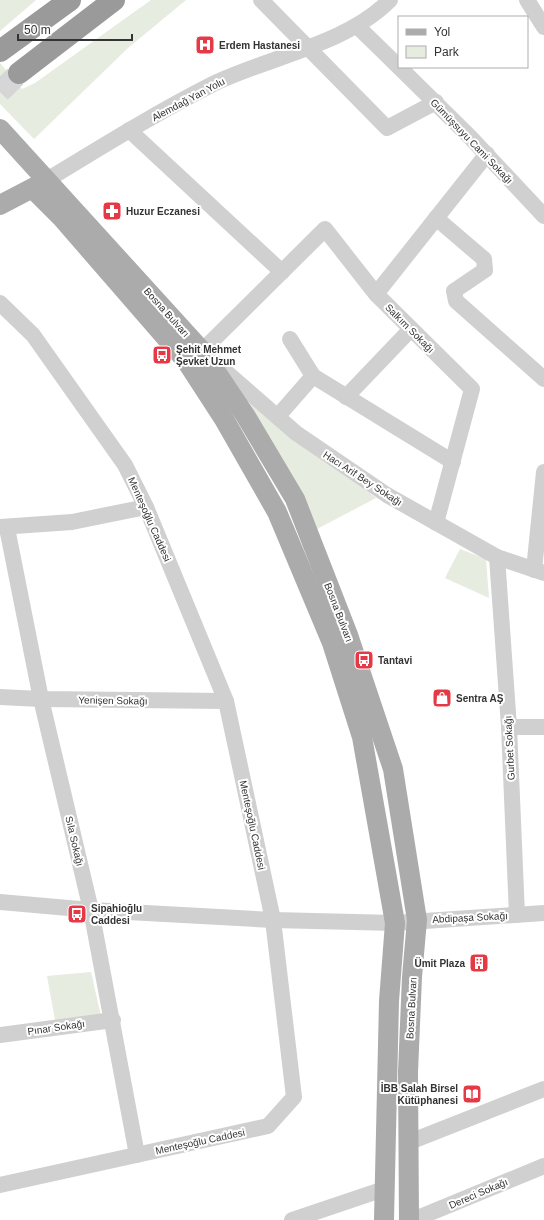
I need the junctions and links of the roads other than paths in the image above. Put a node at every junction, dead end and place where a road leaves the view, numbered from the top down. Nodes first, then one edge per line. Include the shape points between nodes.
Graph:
1 (70, 0) edge
2 (114, 0) edge
3 (261, 0) edge
4 (390, 0) edge
5 (526, 0) edge
6 (357, 26) junction
7 (544, 27) edge
8 (306, 47) junction
9 (0, 51) edge
10 (398, 66) edge
11 (400, 68) edge
12 (19, 73) tunnel mouth
13 (436, 102) junction
14 (0, 129) edge
15 (129, 130) junction
16 (487, 154) junction
17 (40, 185) junction
18 (0, 205) edge
19 (544, 216) edge
20 (436, 218) junction
21 (282, 272) junction
22 (376, 294) junction
23 (0, 303) edge
24 (411, 329) junction
25 (290, 339) dead end
26 (202, 351) junction
27 (313, 376) junction
28 (544, 379) edge
29 (346, 397) junction
30 (278, 416) junction
31 (453, 462) junction
32 (544, 472) edge
33 (146, 507) junction
34 (436, 524) junction
35 (3, 528) edge
36 (497, 556) junction
37 (539, 571) edge
38 (0, 697) edge
39 (41, 699) junction
40 (226, 701) junction
41 (508, 727) junction
42 (544, 727) edge
43 (0, 902) edge
44 (91, 910) junction
45 (544, 913) edge
46 (517, 915) junction
47 (273, 920) junction
48 (417, 920) junction
49 (396, 923) junction
50 (113, 1020) junction
51 (0, 1035) edge
52 (544, 1089) edge
53 (407, 1143) junction
54 (137, 1155) junction
55 (544, 1166) edge
56 (0, 1184) edge
57 (384, 1190) junction
58 (292, 1220) edge
59 (384, 1220) edge
60 (409, 1220) edge
61 (413, 1220) edge

1 - 9 highway
2 - 12 highway
3 - 8 street
4 - 6 street, Alemdağ Yan Yolu
5 - 7 street
6 - 8 street, Alemdağ Yan Yolu
6 - 10 street, Gümüşsuyu Cami Sokağı
8 - 13 street via 387,128
8 - 15 street, Alemdağ Yan Yolu via 213,84
11 - 13 street, Gümüşsuyu Cami Sokağı
13 - 16 street, Gümüşsuyu Cami Sokağı
14 - 17 main road, Bosna Bulvarı
15 - 17 street, Alemdağ Yan Yolu
15 - 21 street
16 - 19 street, Gümüşsuyu Cami Sokağı
16 - 20 street
17 - 18 main road
17 - 26 main road, Bosna Bulvarı
17 - 49 main road, Bosna Bulvarı via 62,218 187,362 224,419 277,512 332,643 362,737
20 - 22 street
20 - 28 street via 484,259 486,265 485,270 454,291 456,301
21 - 22 street, Salkım Sokağı via 325,229
21 - 26 street
22 - 24 street, Salkım Sokağı
23 - 33 street, Menteşoğlu Caddesi via 33,335 125,466
24 - 29 street
24 - 31 street, Salkım Sokağı via 472,389
25 - 27 street
26 - 30 street, Hacı Arif Bey Sokağı
26 - 48 main road, Bosna Bulvarı via 245,415 295,499 348,634 393,770
27 - 29 street
27 - 30 street
29 - 31 street
30 - 34 street, Hacı Arif Bey Sokağı via 296,433 387,495
31 - 34 street, Salkım Sokağı
32 - 37 street
33 - 35 street via 72,522
33 - 40 street, Menteşoğlu Caddesi
34 - 36 street, Hacı Arif Bey Sokağı
35 - 39 street, Sıla Sokağı
36 - 37 street, Hacı Arif Bey Sokağı
36 - 41 street, Gurbet Sokağı
38 - 39 street, Yenişen Sokağı
39 - 40 street, Yenişen Sokağı
39 - 44 street, Sıla Sokağı
40 - 47 street, Menteşoğlu Caddesi
41 - 42 street
41 - 46 street, Gurbet Sokağı
43 - 44 street, Abdipaşa Sokağı
44 - 47 street, Abdipaşa Sokağı
44 - 50 street, Sıla Sokağı
45 - 46 street, Abdipaşa Sokağı
46 - 48 street, Abdipaşa Sokağı
47 - 49 street, Abdipaşa Sokağı
47 - 54 street, Menteşoğlu Caddesi via 294,1097 268,1126
48 - 49 street, Abdipaşa Sokağı
48 - 53 main road, Bosna Bulvarı via 408,1064
49 - 57 main road, Bosna Bulvarı via 389,1001
50 - 51 street, Pınar Sokağı
50 - 54 street, Sıla Sokağı
52 - 53 street
53 - 60 main road, Bosna Bulvarı
54 - 56 street, Menteşoğlu Caddesi
55 - 61 street, Dereci Sokağı
57 - 58 street
57 - 59 main road, Bosna Bulvarı

